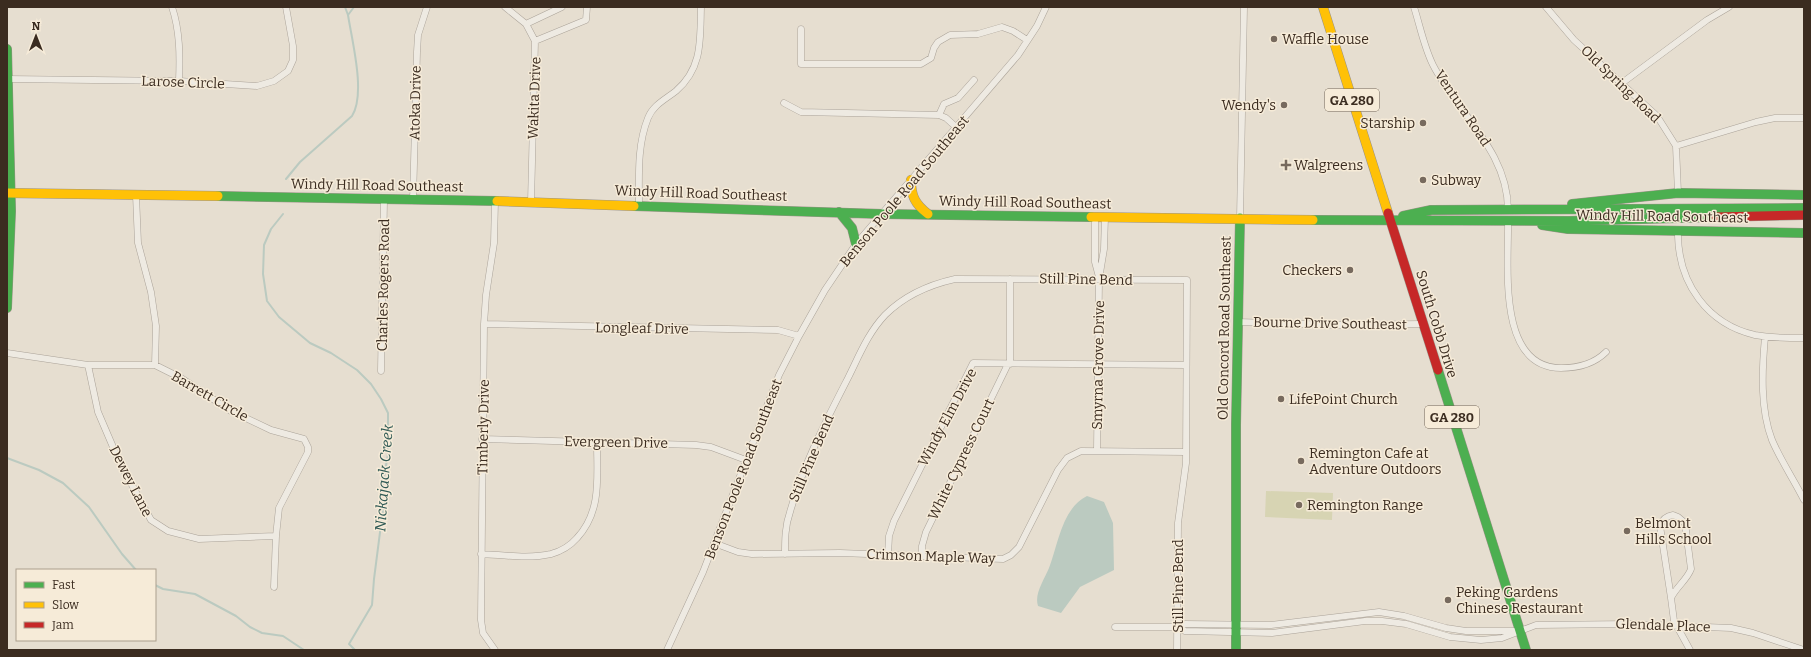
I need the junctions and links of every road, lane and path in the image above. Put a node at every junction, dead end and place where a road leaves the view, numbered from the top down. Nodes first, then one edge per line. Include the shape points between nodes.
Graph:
1 (172, 7) edge
2 (286, 7) edge
3 (427, 7) edge
4 (505, 7) edge
5 (562, 7) edge
6 (587, 7) edge
7 (701, 7) edge
8 (1046, 7) edge
9 (1244, 7) edge
10 (1323, 7) edge
11 (1414, 7) edge
12 (1546, 7) edge
13 (1729, 7) edge
14 (526, 24) junction
15 (801, 29) dead end
16 (1027, 40) junction
17 (535, 41) junction
18 (7, 49) edge
19 (7, 79) edge
20 (974, 80) dead end
21 (178, 81) junction
22 (1622, 83) junction
23 (784, 104) dead end
24 (939, 114) junction
25 (1804, 118) edge
26 (956, 127) junction
27 (1676, 146) junction
28 (911, 180) junction
29 (9, 193) edge
30 (1678, 193) junction
31 (136, 195) junction
32 (1804, 195) edge
33 (384, 200) junction
34 (413, 200) junction
35 (495, 201) junction
36 (531, 202) junction
37 (639, 205) junction
38 (1804, 208) edge
39 (1550, 209) junction
40 (1508, 210) junction
41 (839, 212) junction
42 (882, 214) junction
43 (928, 214) junction
44 (1804, 215) edge
45 (1095, 217) junction
46 (1105, 217) junction
47 (1240, 218) junction
48 (1390, 220) junction
49 (1508, 221) junction
50 (1519, 221) junction
51 (1804, 233) edge
52 (1678, 236) dead end
53 (856, 244) junction
54 (1010, 279) junction
55 (1099, 279) junction
56 (7, 308) edge
57 (1238, 322) junction
58 (484, 324) junction
59 (1422, 324) junction
60 (799, 336) junction
61 (1765, 337) junction
62 (1804, 338) edge
63 (1606, 352) dead end
64 (7, 353) edge
65 (1009, 364) junction
66 (88, 365) junction
67 (156, 365) junction
68 (1098, 365) junction
69 (1186, 365) junction
70 (381, 371) dead end
71 (482, 439) junction
72 (597, 442) junction
73 (1097, 450) junction
74 (1186, 452) junction
75 (746, 460) junction
76 (1804, 500) edge
77 (276, 536) junction
78 (714, 543) junction
79 (481, 554) junction
80 (786, 554) junction
81 (888, 555) junction
82 (922, 556) junction
83 (274, 587) dead end
84 (1671, 598) junction
85 (1204, 623) junction
86 (1678, 626) junction
87 (1115, 627) dead end
88 (1178, 627) junction
89 (1236, 628) junction
90 (1204, 631) junction
91 (1519, 631) junction
92 (496, 650) edge
93 (667, 650) edge
94 (1177, 650) edge
95 (1236, 650) edge
96 (1526, 650) edge
97 (1690, 650) edge
98 (1804, 650) edge

1 - 21 street via 178,26
2 - 21 street, Larose Circle via 293,60 288,71 274,81 257,86
3 - 34 street, Atoka Drive via 418,35 416,52
4 - 14 street, Wakita Drive
5 - 14 street
6 - 17 street via 586,20
7 - 37 street via 700,51 695,67 685,82 656,106 648,117 640,141
8 - 16 street, Benson Poole Road Southeast
9 - 47 street, Old Concord Road Southeast
10 - 48 main road, South Cobb Drive / GA 280
11 - 40 street, Ventura Road via 1433,64 1489,147 1500,168 1507,193
12 - 22 street, Old Spring Road via 1574,40
13 - 22 street via 1707,20
14 - 17 street, Wakita Drive
15 - 16 street via 801,64 921,64 930,58 935,46 947,36 978,34 999,28 1013,30
16 - 26 street, Benson Poole Road Southeast via 1018,55
17 - 36 street, Wakita Drive
18 - 19 main road
19 - 21 street, Larose Circle
19 - 29 main road
20 - 24 street via 958,98 944,104
22 - 27 street, Old Spring Road via 1657,116
23 - 24 street via 801,112
24 - 26 street
25 - 27 street via 1775,118 1756,122
26 - 28 street, Benson Poole Road Southeast
27 - 30 street, Old Spring Road
28 - 42 street, Benson Poole Road Southeast
28 - 43 main road via 910,192 913,200
29 - 31 main road, Windy Hill Road Southeast
29 - 56 main road via 11,248
30 - 32 main road, Windy Hill Road Southeast
30 - 39 main road, Windy Hill Road Southeast via 1588,202
31 - 33 main road, Windy Hill Road Southeast
31 - 67 street via 138,243 151,292 156,326
33 - 34 main road, Windy Hill Road Southeast
33 - 70 street, Charles Rogers Road
34 - 35 main road, Windy Hill Road Southeast
35 - 36 main road, Windy Hill Road Southeast
35 - 58 street, Timberly Drive via 494,243
36 - 37 main road, Windy Hill Road Southeast
37 - 41 main road, Windy Hill Road Southeast
38 - 39 main road, Windy Hill Road Southeast
39 - 40 main road, Windy Hill Road Southeast
40 - 48 main road, Windy Hill Road Southeast via 1431,210
41 - 42 main road, Windy Hill Road Southeast
41 - 53 main road via 852,228
42 - 43 main road, Windy Hill Road Southeast
42 - 53 street, Benson Poole Road Southeast
43 - 45 main road, Windy Hill Road Southeast
44 - 50 main road, Windy Hill Road Southeast
45 - 46 main road, Windy Hill Road Southeast
45 - 55 street, Smyrna Grove Drive via 1095,262
46 - 47 main road, Windy Hill Road Southeast
46 - 55 street, Smyrna Grove Drive via 1104,249
47 - 48 main road, Windy Hill Road Southeast
47 - 57 main road, Old Concord Road Southeast
48 - 49 main road, Windy Hill Road Southeast
48 - 59 main road, South Cobb Drive / GA 280
49 - 50 main road, Windy Hill Road Southeast
49 - 63 street via 1508,292 1515,329 1524,348 1536,360 1547,366 1560,368 1592,363
50 - 51 main road, Windy Hill Road Southeast via 1568,229
52 - 61 street via 1684,273 1705,307 1730,326
53 - 60 street, Benson Poole Road Southeast via 825,290
54 - 55 street, Still Pine Bend
54 - 65 street
54 - 80 street, Still Pine Bend via 955,279 930,286 899,303 877,325 863,347 820,432 790,511
55 - 68 street, Smyrna Grove Drive
55 - 69 street, Still Pine Bend via 1187,280
57 - 59 street, Bourne Drive Southeast
57 - 89 main road, Old Concord Road Southeast
58 - 60 street, Longleaf Drive via 773,330
58 - 71 street, Timberly Drive
59 - 91 main road, South Cobb Drive / GA 280
60 - 75 street, Benson Poole Road Southeast via 775,385
61 - 62 street
61 - 76 street via 1764,401 1767,422 1773,441
64 - 66 street, Barrett Circle
65 - 68 street, Windy Elm Drive
65 - 81 street, Windy Elm Drive via 972,363 894,521 889,536
65 - 82 street, White Cypress Court via 926,532
66 - 67 street, Barrett Circle
66 - 77 street, Dewey Lane via 98,412 119,461 151,520 168,531 199,538
67 - 77 street, Barrett Circle via 231,411 271,430 301,437 307,442 306,458 279,508
68 - 69 street, Windy Elm Drive
68 - 73 street, Smyrna Grove Drive
69 - 74 street, Still Pine Bend
71 - 72 street, Evergreen Drive
71 - 79 street, Timberly Drive
72 - 75 street, Evergreen Drive via 696,445 711,447
72 - 79 street via 596,501 590,520 571,544 562,550 542,555
73 - 74 street, Crimson Maple Way
73 - 82 street, Crimson Maple Way via 1076,452 1064,461 1022,542 1016,551 1007,557 997,560
74 - 88 street, Still Pine Bend via 1178,523
75 - 78 street, Benson Poole Road Southeast
77 - 83 street, Barrett Circle
78 - 80 street, Crimson Maple Way via 745,553
78 - 93 street, Benson Poole Road Southeast
79 - 92 street, Timberly Drive via 482,627
80 - 81 street, Crimson Maple Way
81 - 82 street, Crimson Maple Way
84 - 84 street via 1660,526 1661,521 1673,515 1685,523 1691,569
84 - 86 street via 1674,621
85 - 88 street
85 - 89 street
85 - 90 street
86 - 91 street, Glendale Place via 1558,624 1536,625
86 - 97 street
86 - 98 street, Glendale Place via 1730,628
87 - 88 street
88 - 90 street via 1185,631
88 - 94 street, Still Pine Bend
89 - 90 street
89 - 91 street, Glendale Place via 1379,612 1466,631
89 - 95 main road, Old Concord Road Southeast
91 - 96 main road, South Cobb Drive / GA 280

